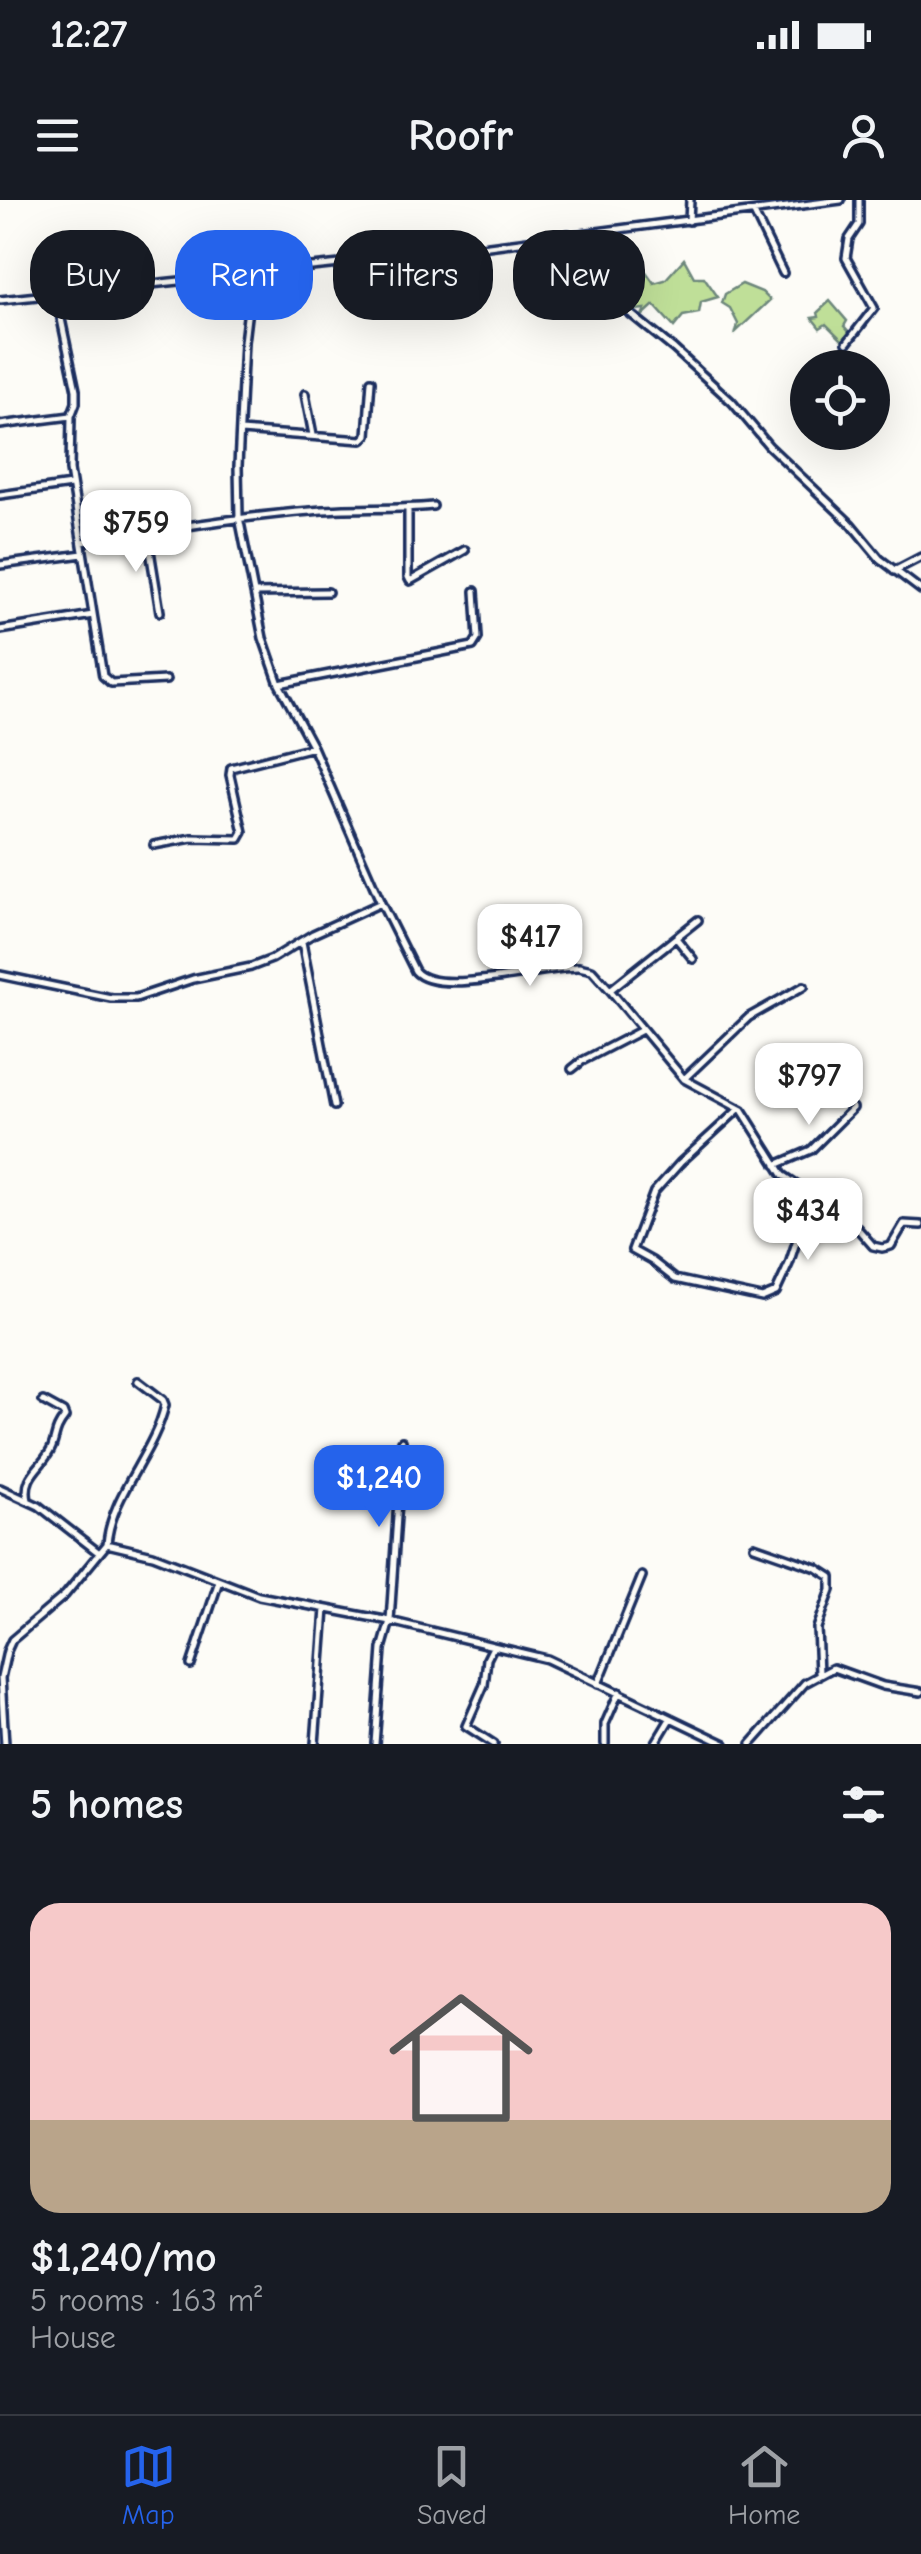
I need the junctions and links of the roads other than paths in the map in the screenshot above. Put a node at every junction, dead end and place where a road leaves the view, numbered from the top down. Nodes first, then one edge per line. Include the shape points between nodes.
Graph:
1 (690, 200) edge
2 (840, 200) edge
3 (859, 200) edge
4 (754, 213) junction
5 (689, 221) junction
6 (605, 230) edge
7 (513, 241) edge
8 (313, 267) edge
9 (783, 273) dead end
10 (30, 297) edge
11 (0, 300) edge
12 (61, 320) edge
13 (247, 320) edge
14 (638, 320) edge
15 (847, 343) dead end
16 (371, 381) dead end
17 (304, 394) dead end
18 (71, 416) junction
19 (0, 425) edge
20 (241, 431) junction
21 (313, 435) junction
22 (71, 486) junction
23 (0, 495) edge
24 (434, 506) dead end
25 (408, 508) junction
26 (240, 517) junction
27 (147, 532) junction
28 (82, 542) junction
29 (465, 550) dead end
30 (83, 554) junction
31 (921, 557) edge
32 (0, 566) edge
33 (894, 571) junction
34 (921, 590) edge
35 (475, 591) dead end
36 (328, 592) dead end
37 (254, 593) junction
38 (160, 612) dead end
39 (93, 615) junction
40 (0, 630) edge
41 (166, 680) dead end
42 (279, 684) junction
43 (313, 747) junction
44 (154, 845) dead end
45 (381, 903) junction
46 (698, 920) dead end
47 (676, 938) junction
48 (302, 942) junction
49 (693, 959) dead end
50 (0, 974) edge
51 (804, 986) dead end
52 (610, 990) junction
53 (642, 1030) junction
54 (572, 1070) dead end
55 (684, 1079) junction
56 (334, 1106) dead end
57 (739, 1108) junction
58 (853, 1108) dead end
59 (776, 1165) junction
60 (810, 1196) junction
61 (921, 1225) edge
62 (138, 1381) dead end
63 (44, 1401) dead end
64 (402, 1441) dead end
65 (0, 1488) edge
66 (28, 1500) junction
67 (107, 1544) junction
68 (754, 1546) dead end
69 (98, 1552) junction
70 (642, 1576) dead end
71 (219, 1581) junction
72 (325, 1609) junction
73 (390, 1622) junction
74 (494, 1647) junction
75 (3, 1653) edge
76 (191, 1665) dead end
77 (819, 1674) junction
78 (598, 1684) junction
79 (619, 1692) junction
80 (921, 1692) edge
81 (670, 1719) junction
82 (5, 1744) edge
83 (315, 1744) edge
84 (375, 1744) edge
85 (494, 1744) edge
86 (604, 1744) edge
87 (655, 1744) edge
88 (725, 1744) edge
89 (751, 1744) edge

1 - 5 street
2 - 4 street
3 - 15 street via 860,224 846,258 874,308
4 - 5 street
4 - 9 street
5 - 6 street
7 - 8 street
10 - 11 street
12 - 18 street via 76,390
13 - 20 street
14 - 33 street via 732,402
16 - 21 street via 365,439
17 - 21 street
18 - 19 street
18 - 22 street
20 - 21 street
20 - 26 street
22 - 23 street
22 - 28 street
24 - 25 street
25 - 26 street
25 - 29 street via 410,580
26 - 27 street
26 - 37 street
27 - 28 street
27 - 38 street
28 - 30 street
30 - 32 street
30 - 39 street
31 - 33 street
33 - 34 street
35 - 42 street via 474,646
36 - 37 street
37 - 42 street
39 - 40 street
39 - 41 street via 105,680
42 - 43 street
43 - 44 street via 231,768 239,839
43 - 45 street
45 - 48 street
45 - 52 street via 424,980 579,966
46 - 47 street
47 - 49 street
47 - 52 street
48 - 50 street via 251,967 136,998
48 - 56 street
51 - 55 street via 749,1016
52 - 53 street
53 - 54 street
53 - 55 street
55 - 57 street
57 - 59 street
57 - 60 street via 654,1192 632,1250 675,1280 762,1298 776,1292
58 - 59 street via 811,1150
59 - 60 street
60 - 61 street via 879,1248 891,1246 904,1224
62 - 67 street via 165,1405 114,1511
63 - 66 street via 64,1417 54,1430 54,1445 32,1471
64 - 73 street
65 - 66 street
66 - 69 street
67 - 69 street
67 - 71 street
68 - 77 street via 831,1577 817,1628
69 - 75 street via 65,1595
70 - 78 street
71 - 72 street
71 - 76 street
72 - 73 street
72 - 83 street
73 - 74 street
73 - 84 street
74 - 78 street via 547,1659
74 - 85 street via 466,1726
75 - 82 street
77 - 80 street via 833,1668
77 - 89 street
78 - 79 street
79 - 81 street
79 - 86 street
81 - 87 street
81 - 88 street

